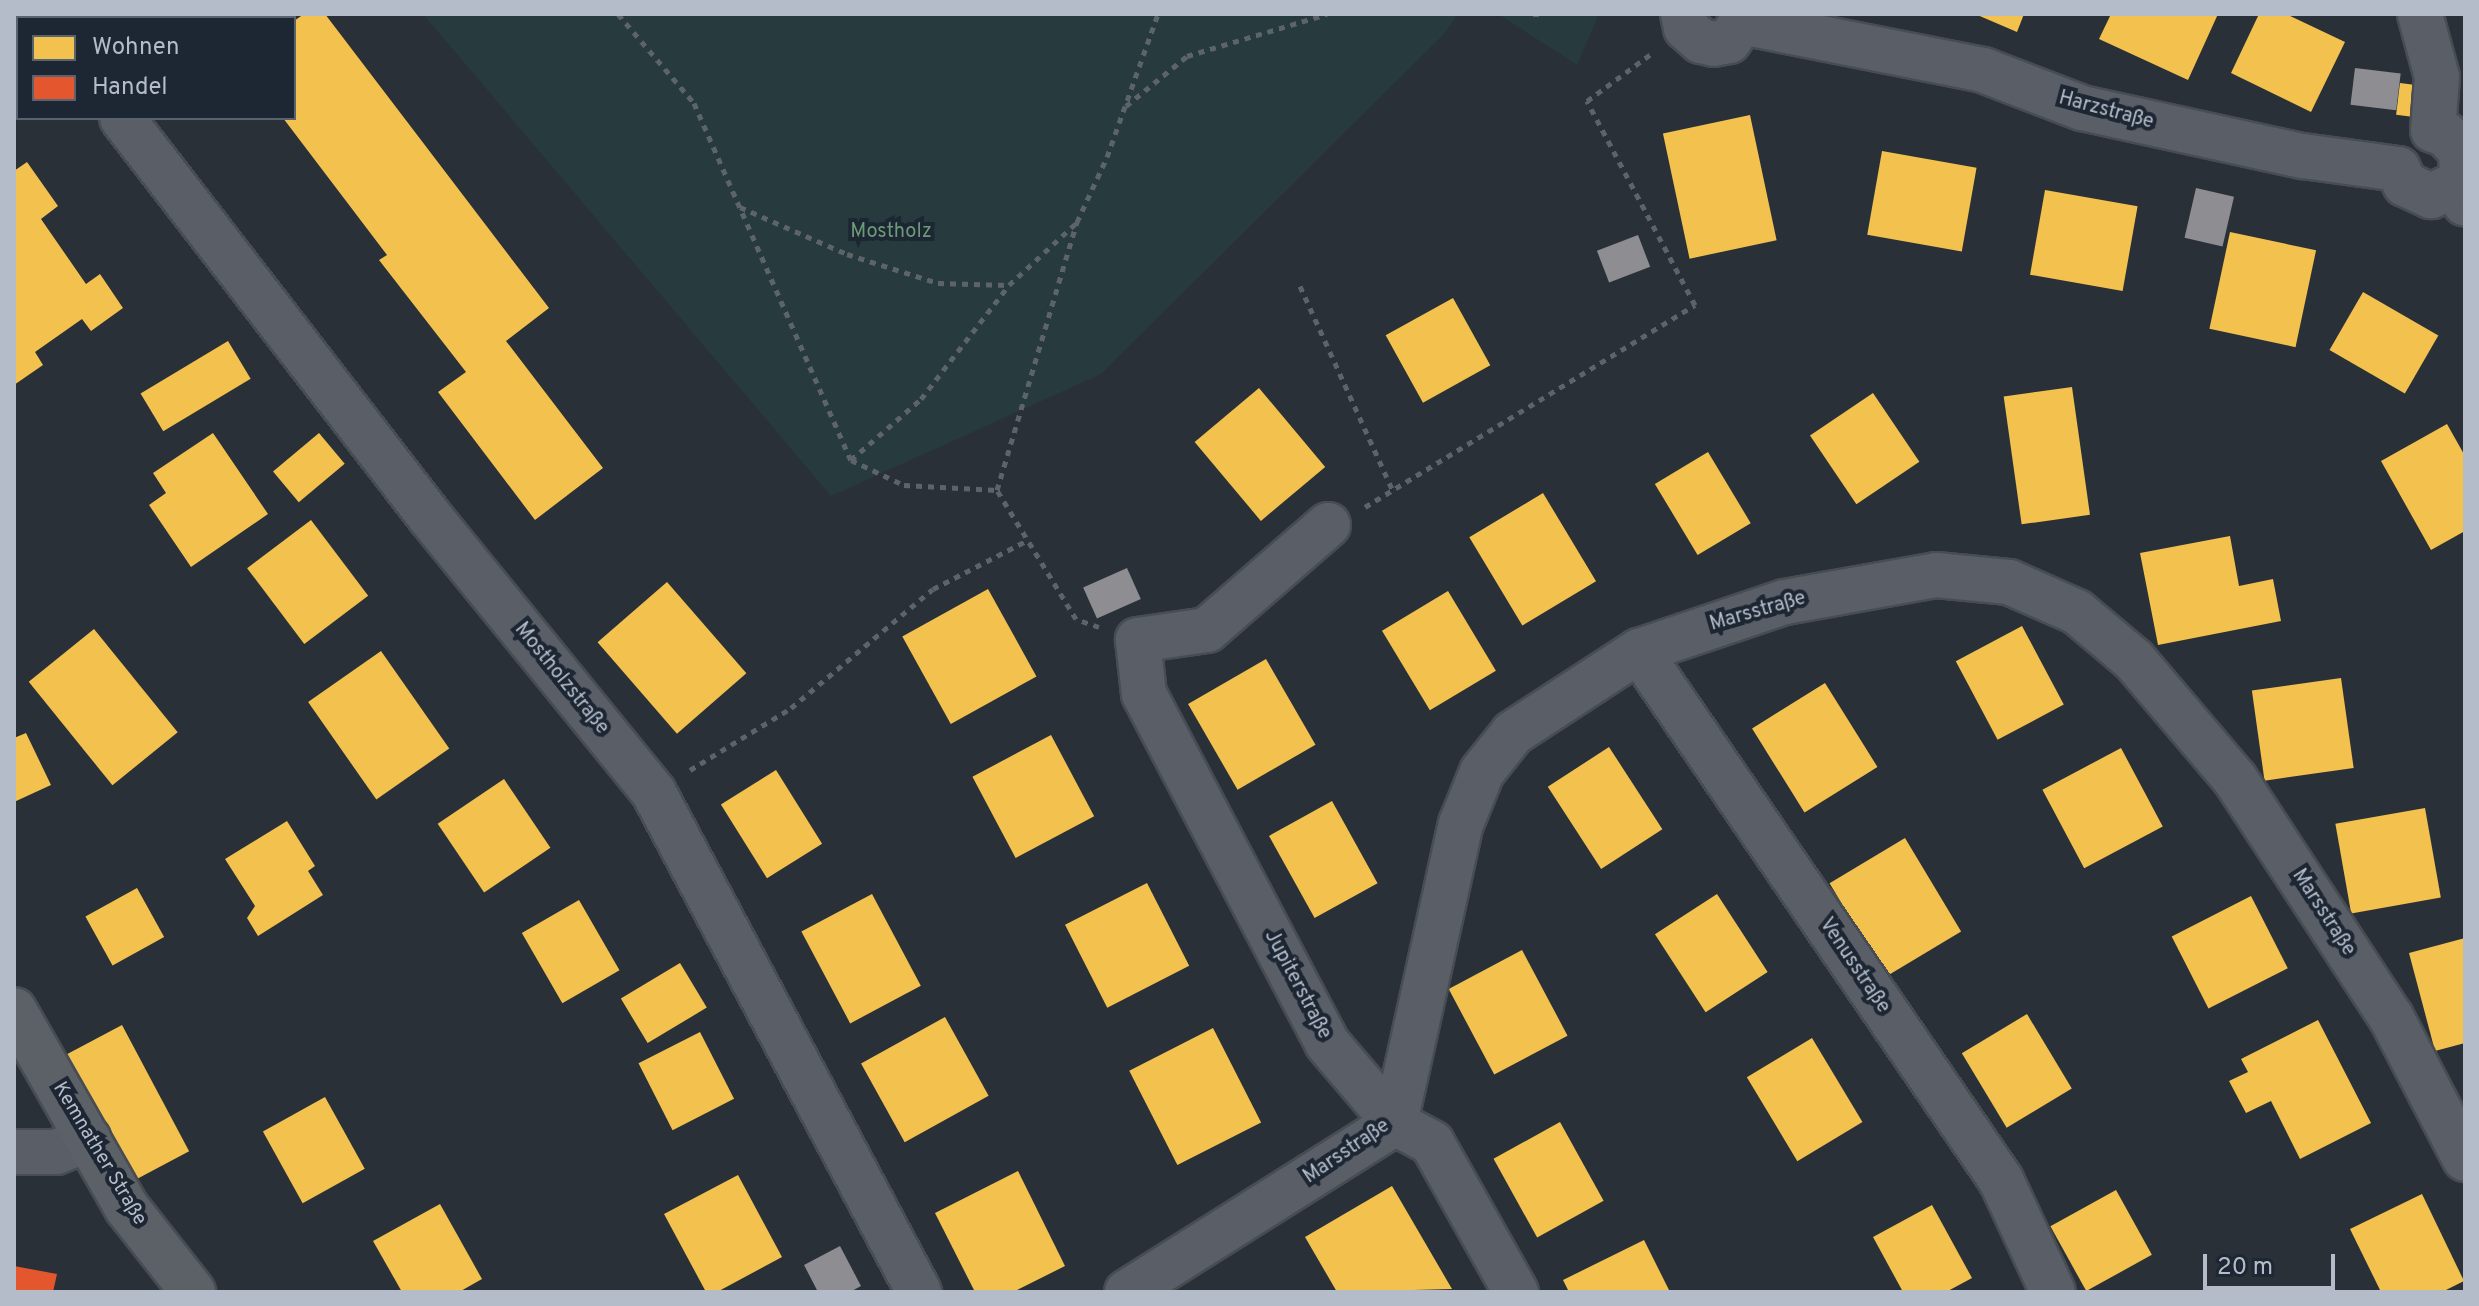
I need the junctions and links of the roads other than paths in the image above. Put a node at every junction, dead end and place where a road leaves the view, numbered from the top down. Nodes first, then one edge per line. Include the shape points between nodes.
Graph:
1 (2420, 14) edge
2 (1746, 19) edge
3 (1684, 21) edge
4 (124, 120) edge
5 (2433, 130) junction
6 (2398, 169) junction
7 (2460, 194) edge
8 (1328, 525) road end
9 (1639, 651) junction
10 (14, 1010) edge
11 (1395, 1123) junction
12 (88, 1139) junction
13 (14, 1152) edge
14 (2465, 1159) edge
15 (193, 1292) edge
16 (919, 1292) edge
17 (1127, 1292) edge
18 (1516, 1292) edge
19 (2053, 1292) edge

1 - 5 street via 2437,77
2 - 3 street, Harzstraße via 1729,41 1714,44 1701,41
2 - 6 street, Harzstraße via 1983,70 2082,108 2303,156
4 - 16 street, Mostholzstraße via 430,517 654,793
5 - 6 street via 2421,131 2403,145
5 - 7 street via 2461,151
6 - 7 street via 2416,193
8 - 11 street, Jupiterstraße via 1207,630 1138,640 1144,694 1327,1043
9 - 11 street, Marsstraße via 1513,733 1482,772 1461,824
9 - 14 street, Marsstraße via 1785,602 1936,575 2009,582 2077,612 2134,660 2235,779 2391,1017
9 - 19 street, Venusstraße via 2001,1180
10 - 12 main road, Kemnather Straße
11 - 17 street, Marsstraße
11 - 18 street, Jupiterstraße via 1432,1143
12 - 13 street via 56,1152
12 - 15 main road, Kemnather Straße via 127,1208

